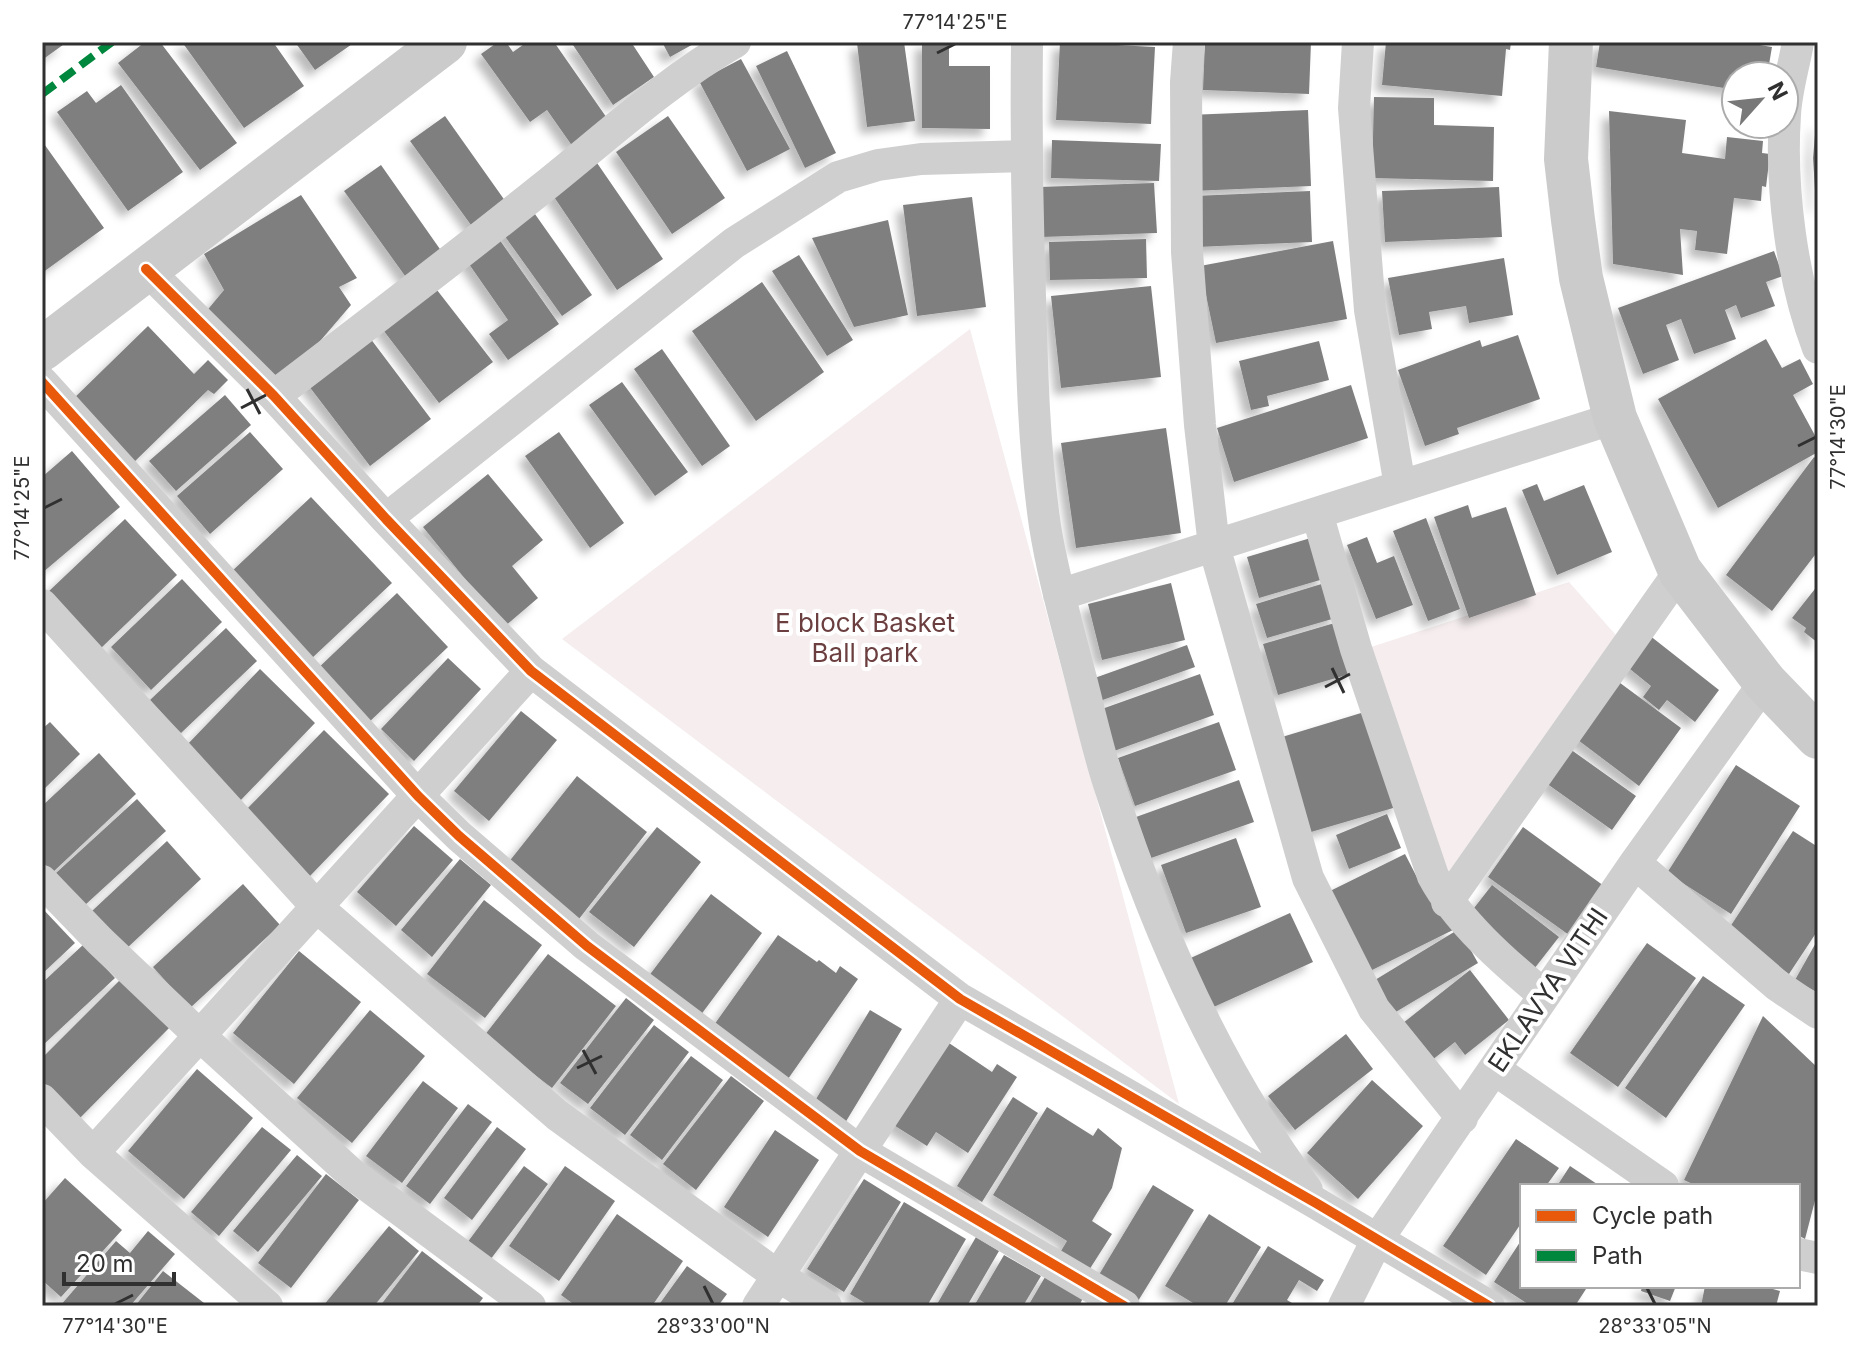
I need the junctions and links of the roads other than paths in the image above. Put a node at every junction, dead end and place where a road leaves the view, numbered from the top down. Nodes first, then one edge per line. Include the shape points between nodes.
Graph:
1 (445, 42) edge
2 (735, 42) edge
3 (1027, 42) edge
4 (1189, 42) edge
5 (1358, 42) edge
6 (1571, 42) edge
7 (1798, 42) edge
8 (1026, 156) junction
9 (146, 269) junction
10 (1818, 348) edge
11 (42, 349) edge
12 (42, 382) edge
13 (274, 396) junction
14 (1615, 418) junction
15 (1400, 486) junction
16 (1317, 513) junction
17 (386, 519) junction
18 (1214, 546) junction
19 (1680, 571) junction
20 (1059, 595) junction
21 (42, 605) edge
22 (531, 671) junction
23 (1765, 682) junction
24 (1818, 737) edge
25 (418, 796) junction
26 (1635, 863) junction
27 (42, 881) edge
28 (1447, 902) junction
29 (317, 907) junction
30 (1544, 995) junction
31 (960, 999) junction
32 (1818, 1013) edge
33 (200, 1036) junction
34 (1494, 1069) junction
35 (42, 1100) edge
36 (1462, 1118) junction
37 (860, 1151) junction
38 (93, 1153) junction
39 (1660, 1184) edge
40 (1316, 1203) junction
41 (1377, 1240) junction
42 (778, 1276) junction
43 (267, 1306) edge
44 (530, 1306) edge
45 (758, 1306) edge
46 (826, 1306) edge
47 (1124, 1306) edge
48 (1344, 1306) edge
49 (1489, 1306) edge

1 - 9 street
2 - 13 street via 650,102
3 - 8 street
4 - 18 street via 1187,252
5 - 15 street via 1354,108 1370,310
6 - 14 street via 1566,159 1573,220 1581,278
7 - 10 street via 1785,114 1786,208
8 - 17 street via 921,159 838,177 734,243
8 - 20 street via 1031,364 1045,527
9 - 11 street
9 - 13 street
12 - 25 street
13 - 17 street
14 - 15 street
14 - 19 street
15 - 16 street
16 - 18 street
16 - 28 street via 1356,649 1433,876
17 - 22 street
18 - 20 street
18 - 36 street via 1308,878 1374,1009
19 - 23 street
19 - 28 street
20 - 40 street via 1109,783 1161,925 1248,1105
21 - 29 street
22 - 25 street
22 - 31 street
23 - 24 street
23 - 26 street, EKLAVYA VITHI
25 - 29 street
25 - 37 street via 587,946
26 - 30 street, EKLAVYA VITHI
26 - 32 street via 1778,986
27 - 33 street
28 - 30 street
29 - 33 street
29 - 42 street via 557,1115
30 - 34 street, EKLAVYA VITHI
31 - 37 street
31 - 40 street
33 - 38 street
33 - 44 street via 353,1175
34 - 36 street, EKLAVYA VITHI
34 - 39 street
35 - 38 street
36 - 41 street, EKLAVYA VITHI
37 - 42 street
37 - 47 street
38 - 43 street
40 - 41 street
41 - 48 street, EKLAVYA VITHI
41 - 49 street
42 - 45 street
42 - 46 street

